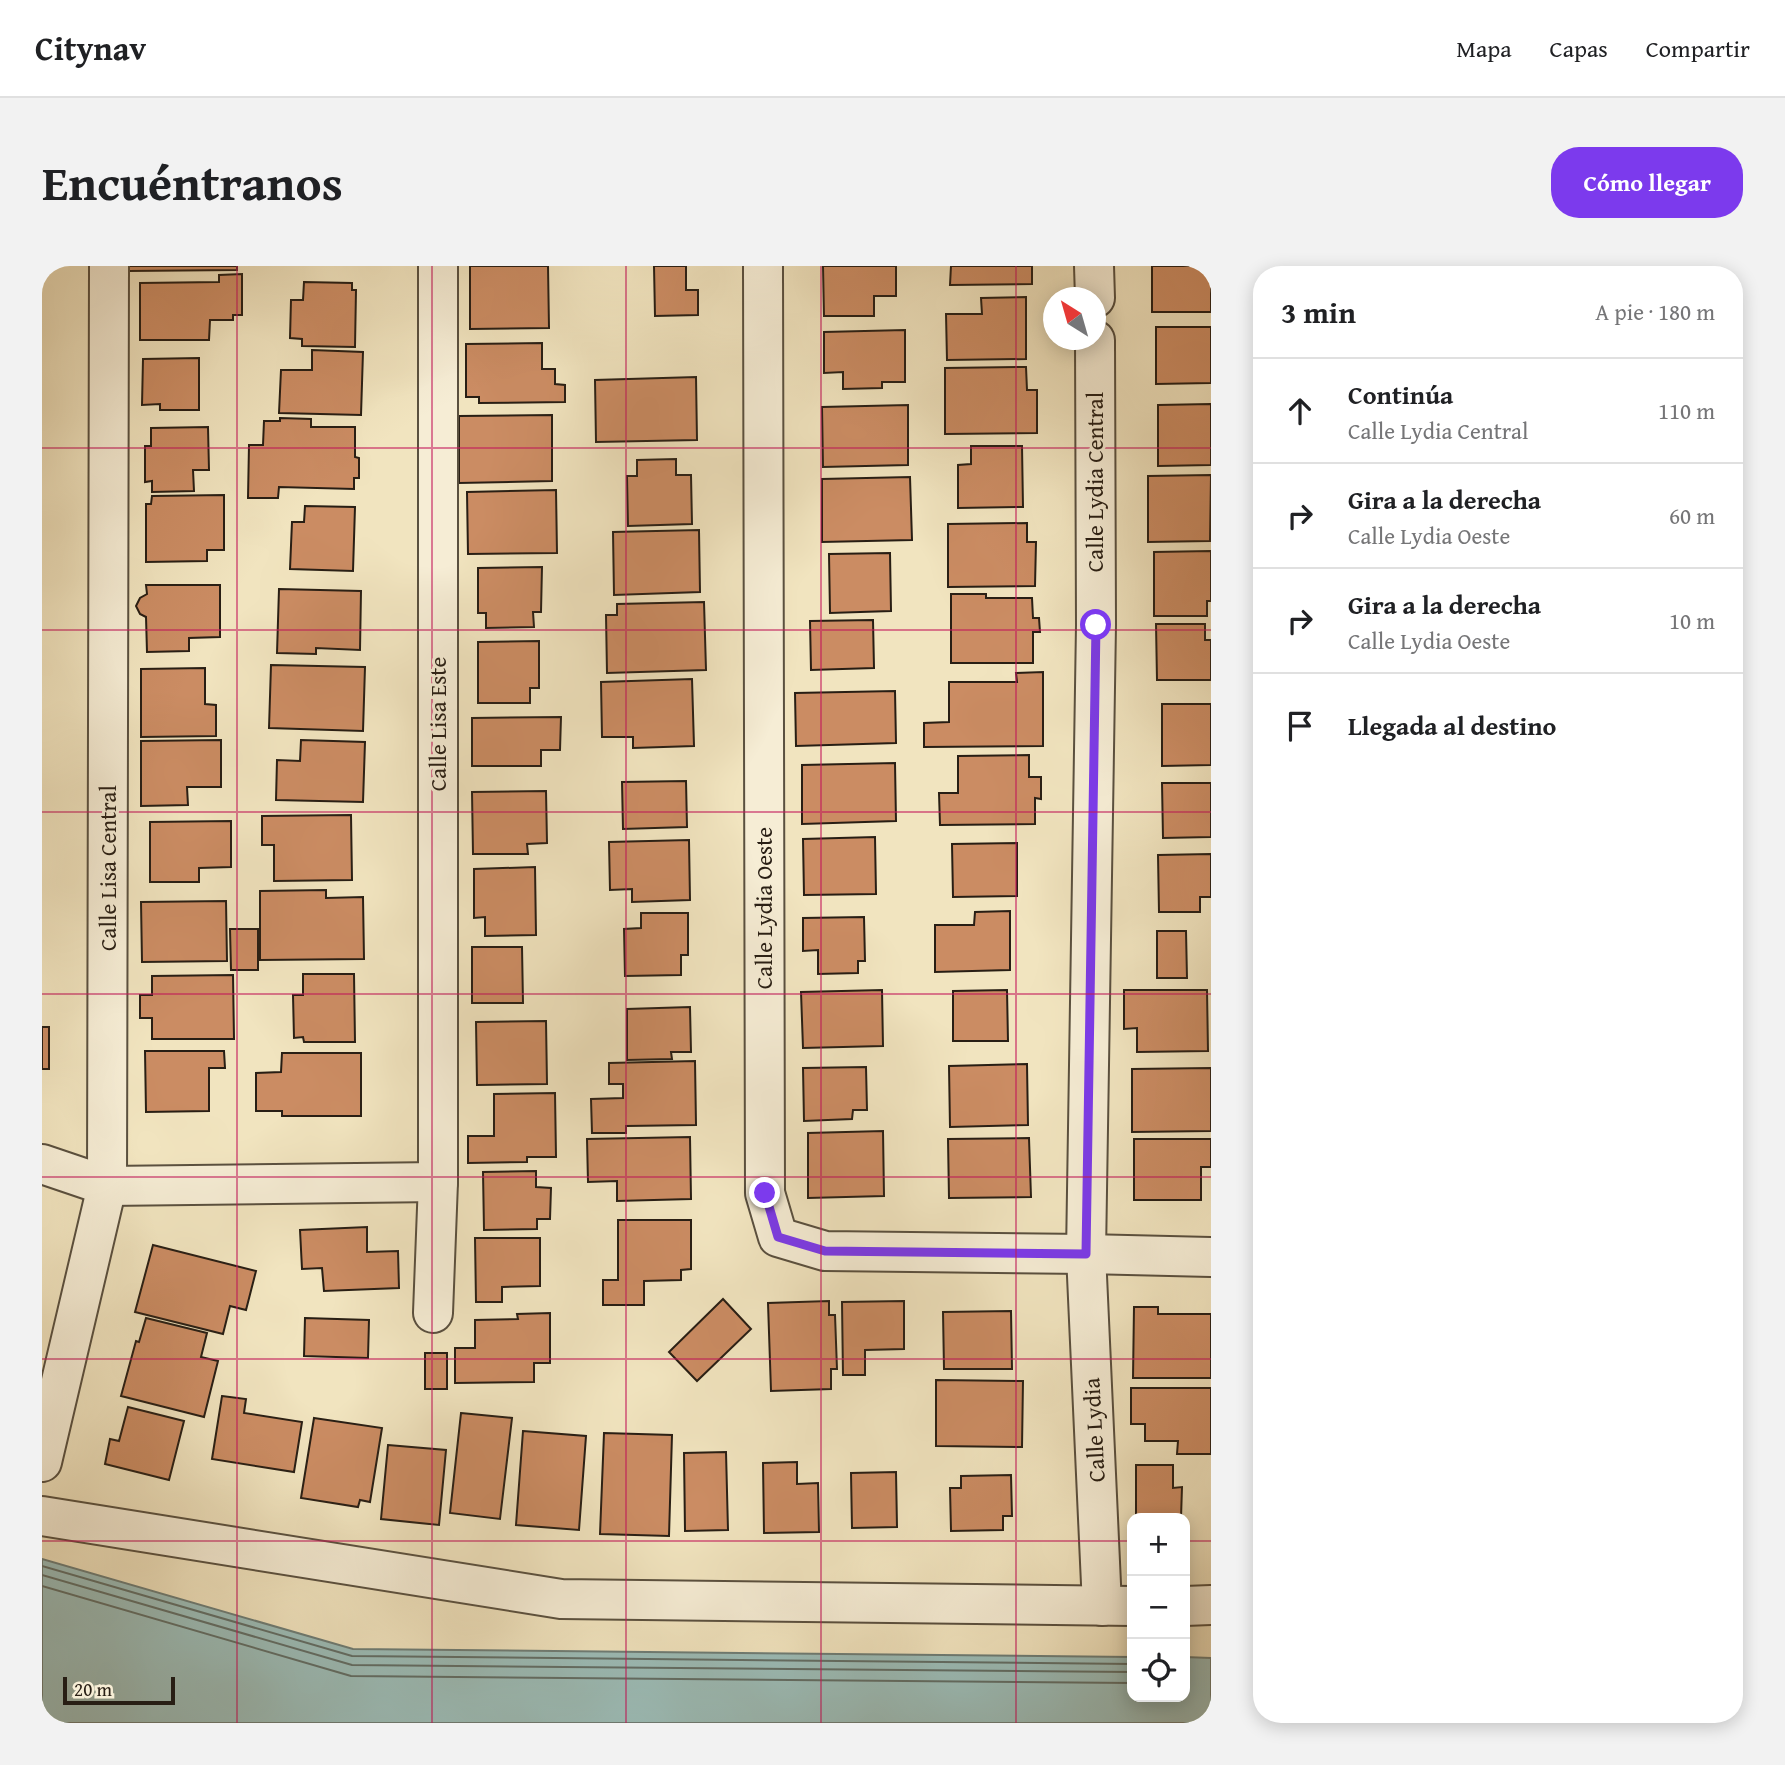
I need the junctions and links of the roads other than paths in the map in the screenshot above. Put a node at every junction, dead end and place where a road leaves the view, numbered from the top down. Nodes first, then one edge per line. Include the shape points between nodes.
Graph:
1 (108, 266) edge
2 (438, 266) edge
3 (763, 266) edge
4 (1094, 266) edge
5 (1094, 287) edge
6 (1095, 350) edge
7 (42, 1164) edge
8 (438, 1182) junction
9 (107, 1186) junction
10 (1086, 1254) junction
11 (1211, 1257) edge
12 (433, 1313) dead end
13 (42, 1462) edge
14 (42, 1516) edge
15 (1211, 1605) edge
16 (1117, 1606) edge
17 (1190, 1606) edge

1 - 9 street, Calle Lisa Central
2 - 8 street, Calle Lisa Este
3 - 10 street, Calle Lydia Oeste via 765,1193 778,1237 825,1251
4 - 5 street
6 - 10 street, Calle Lydia Central via 1096,625
7 - 9 street
8 - 9 street
8 - 12 street, Calle Lisa Este
9 - 13 street, Calle Lisa Central
10 - 11 street
10 - 16 street, Calle Lydia
14 - 16 street via 561,1599
15 - 17 street

